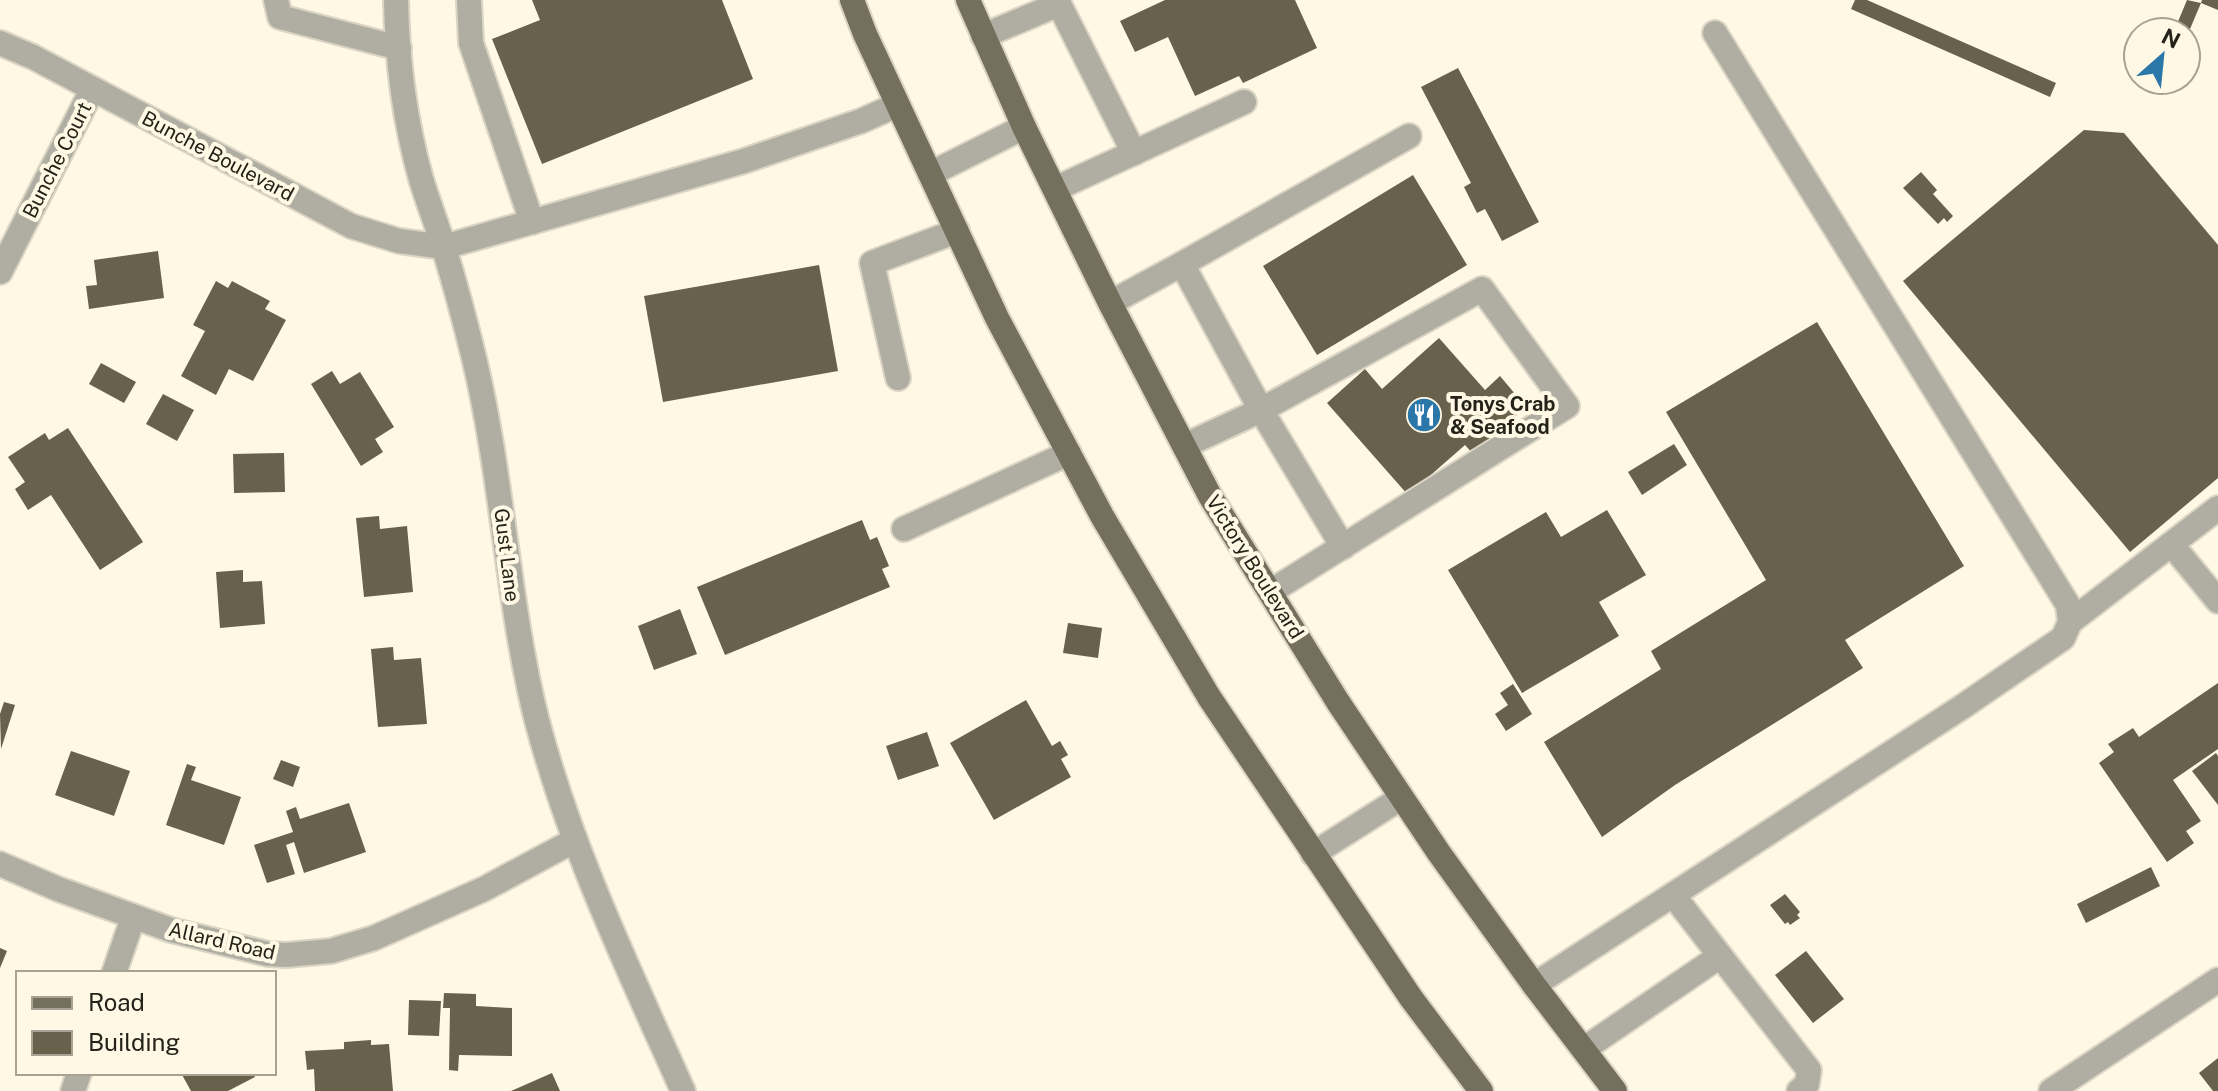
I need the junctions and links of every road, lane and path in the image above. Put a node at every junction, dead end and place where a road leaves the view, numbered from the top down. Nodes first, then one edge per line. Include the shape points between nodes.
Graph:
1 (276, 0) edge
2 (396, 0) edge
3 (469, 0) edge
4 (852, 0) edge
5 (968, 0) edge
6 (1715, 33) dead end
7 (983, 36) junction
8 (0, 43) edge
9 (399, 48) junction
10 (92, 90) junction
11 (1244, 102) dead end
12 (897, 105) junction
13 (1024, 127) junction
14 (1409, 136) dead end
15 (1134, 153) junction
16 (930, 174) junction
17 (1055, 189) junction
18 (532, 222) junction
19 (957, 231) junction
20 (444, 247) junction
21 (1182, 264) junction
22 (0, 272) edge
23 (1110, 303) junction
24 (898, 378) dead end
25 (1261, 410) junction
26 (1184, 446) junction
27 (1069, 453) junction
28 (2218, 508) edge
29 (904, 529) dead end
30 (2172, 545) junction
31 (1343, 547) junction
32 (1270, 592) junction
33 (2218, 601) edge
34 (2070, 622) junction
35 (1401, 798) junction
36 (575, 840) junction
37 (1313, 854) junction
38 (0, 864) edge
39 (1673, 895) junction
40 (133, 918) junction
41 (1720, 956) junction
42 (115, 971) edge
43 (2218, 980) edge
44 (1534, 985) junction
45 (1584, 1049) junction
46 (683, 1091) edge
47 (1481, 1091) edge
48 (1615, 1091) edge
49 (1799, 1091) edge
50 (2051, 1091) edge

1 - 9 street via 280,17
2 - 9 street, Gust Lane
3 - 18 street via 471,43
4 - 12 main road
5 - 7 main road, Victory Boulevard
6 - 34 street via 2068,605
7 - 13 main road, Victory Boulevard
7 - 15 street via 1059,4
8 - 10 street, Bunche Boulevard
9 - 20 street, Gust Lane via 421,179
10 - 20 street, Bunche Boulevard via 351,226 399,241
10 - 22 street, Bunche Court
11 - 15 street
12 - 16 main road
12 - 18 street via 744,161
13 - 16 street
13 - 17 main road, Victory Boulevard
14 - 21 street
15 - 17 street
16 - 19 main road
17 - 23 main road, Victory Boulevard
18 - 20 street
19 - 24 street via 872,263
19 - 27 main road
20 - 36 street, Gust Lane via 474,360 497,476 514,611 538,721
21 - 23 street
21 - 25 street
23 - 26 main road, Victory Boulevard
25 - 26 street
25 - 31 street
25 - 31 street via 1482,289 1567,406
26 - 32 main road, Victory Boulevard
27 - 29 street
27 - 37 main road via 1209,697
28 - 30 street
30 - 33 street
30 - 34 street
31 - 32 street
32 - 35 main road, Victory Boulevard
34 - 39 street via 2063,638
35 - 37 street
35 - 44 main road, Victory Boulevard
36 - 40 street, Allard Road via 484,889 374,938 331,951 268,954
36 - 46 street, Gust Lane
37 - 47 main road
38 - 40 street, Allard Road
39 - 41 street
39 - 44 street
40 - 42 street
41 - 45 street
41 - 49 street via 1809,1070 1807,1084
43 - 50 street
44 - 45 main road, Victory Boulevard
45 - 48 main road, Victory Boulevard

